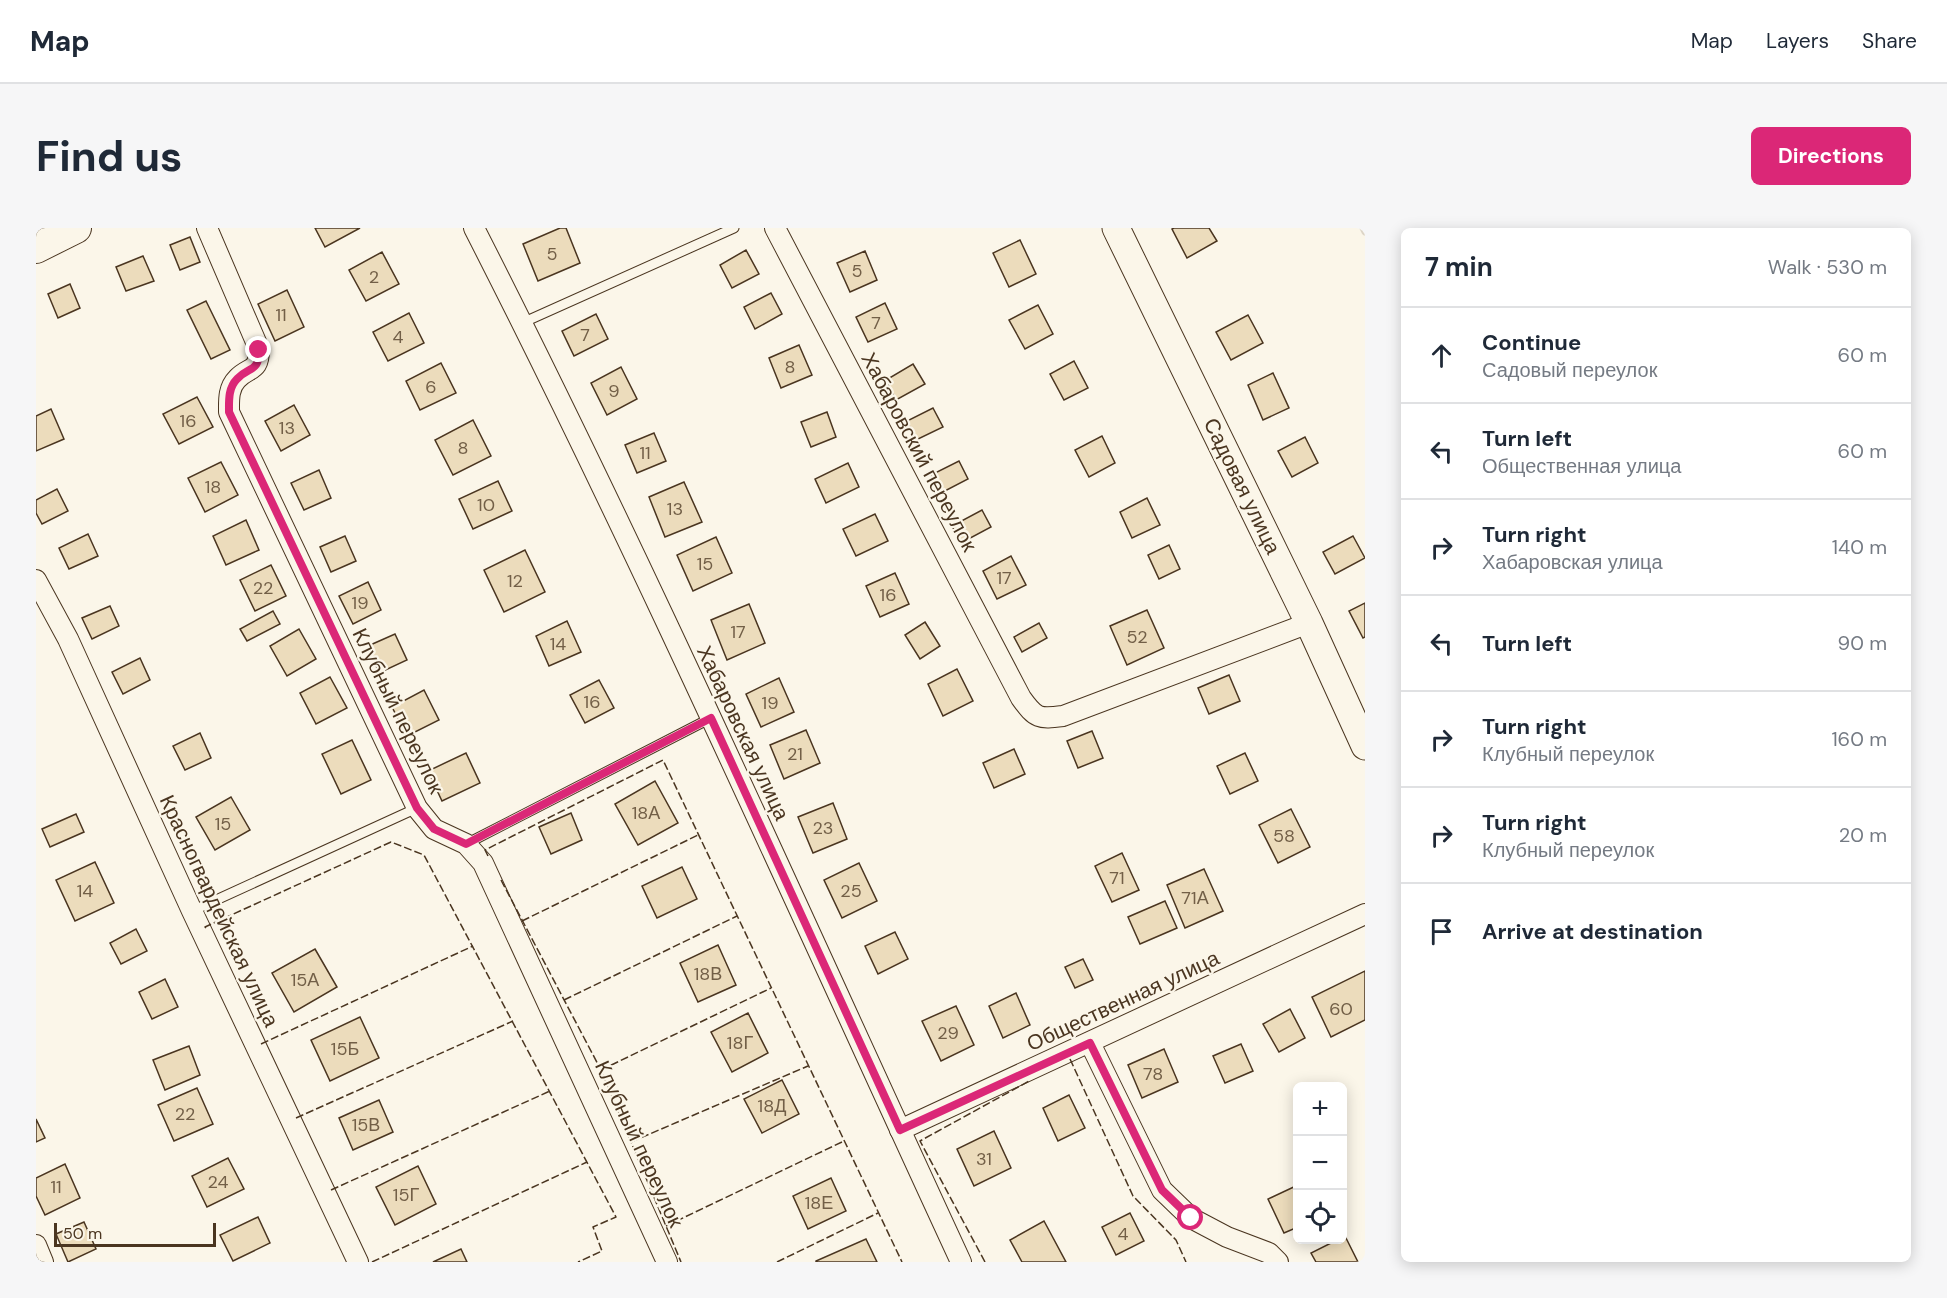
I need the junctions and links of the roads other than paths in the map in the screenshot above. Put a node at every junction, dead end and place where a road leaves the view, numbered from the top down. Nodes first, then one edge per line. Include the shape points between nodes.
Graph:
1 (76, 228) edge
2 (207, 228) edge
3 (474, 228) edge
4 (734, 228) edge
5 (775, 228) edge
6 (1116, 228) edge
7 (36, 248) edge
8 (522, 323) junction
9 (36, 580) edge
10 (1309, 623) junction
11 (711, 718) junction
12 (1365, 746) edge
13 (417, 808) junction
14 (466, 844) junction
15 (192, 911) junction
16 (1365, 914) edge
17 (1090, 1043) junction
18 (900, 1130) junction
19 (36, 1245) edge
20 (43, 1262) edge
21 (358, 1262) edge
22 (667, 1262) edge
23 (961, 1262) edge
24 (1278, 1262) edge

1 - 7 main road
2 - 13 street, Клубный переулок via 259,350 255,368 237,378 230,392 229,412
3 - 8 street, Хабаровская улица
4 - 8 lane
5 - 10 street, Хабаровский переулок via 1030,711 1043,718 1063,716
6 - 10 street, Садовая улица
8 - 11 street, Хабаровская улица
9 - 15 street, Красногвардейская улица via 68,639
10 - 12 street, Садовая улица
11 - 14 lane
11 - 18 street, Хабаровская улица
13 - 14 street, Клубный переулок via 434,829
13 - 15 lane
14 - 22 street, Клубный переулок via 483,863
15 - 21 street, Красногвардейская улица
16 - 17 street, Общественная улица
17 - 18 street, Общественная улица
17 - 24 street via 1162,1190 1191,1218 1269,1253
18 - 23 street, Хабаровская улица
19 - 20 street

